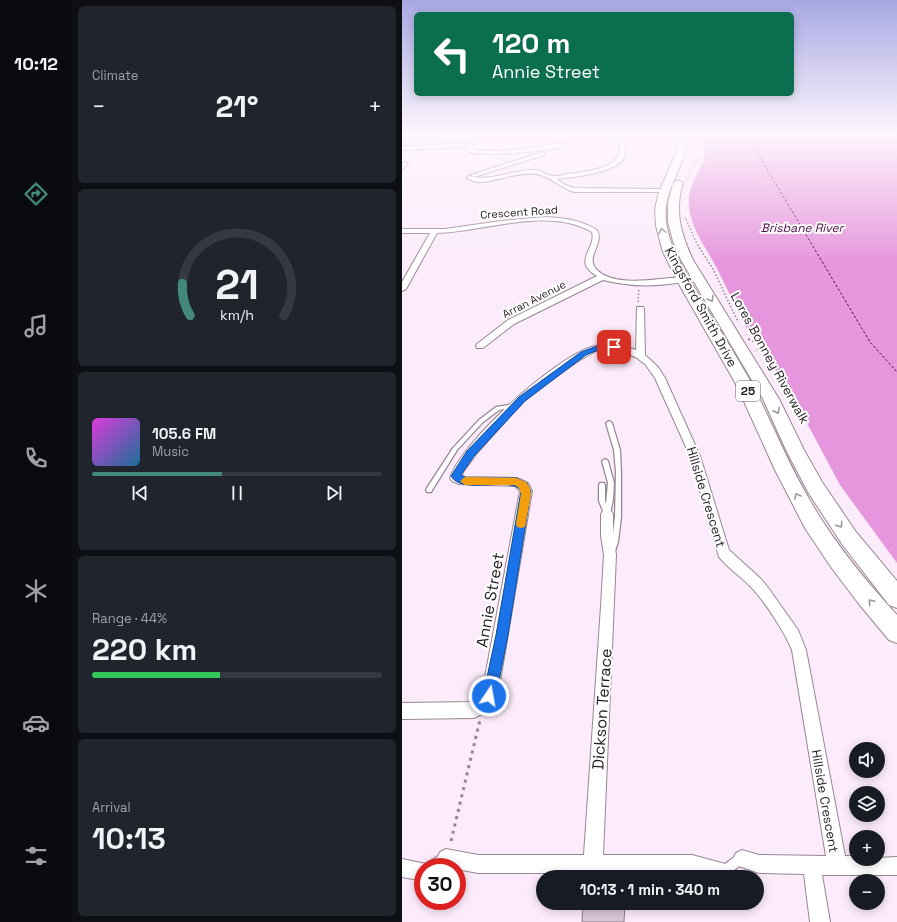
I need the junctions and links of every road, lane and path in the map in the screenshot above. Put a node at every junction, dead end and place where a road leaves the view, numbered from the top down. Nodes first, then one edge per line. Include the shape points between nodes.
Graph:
1 (472, 177) edge
2 (504, 177) edge
3 (561, 177) edge
4 (671, 177) edge
5 (681, 177) edge
6 (689, 177) edge
7 (554, 178) joint
8 (685, 185) dead end
9 (664, 191) junction
10 (685, 216) dead end
11 (402, 231) edge
12 (435, 231) junction
13 (602, 277) junction
14 (684, 279) junction
15 (639, 288) dead end
16 (402, 289) edge
17 (639, 308) joint
18 (740, 325) dead end
19 (747, 338) joint
20 (480, 346) dead end
21 (640, 355) junction
22 (514, 406) junction
23 (609, 423) dead end
24 (605, 461) dead end
25 (456, 477) joint
26 (602, 485) dead end
27 (428, 490) dead end
28 (607, 514) junction
29 (610, 555) junction
30 (897, 598) edge
31 (897, 632) edge
32 (480, 709) junction
33 (402, 711) edge
34 (448, 849) junction
35 (434, 858) edge
36 (742, 858) joint
37 (592, 863) junction
38 (837, 865) junction
39 (812, 866) junction
40 (897, 866) edge
41 (714, 870) edge
42 (725, 870) edge
43 (820, 922) edge

1 - 2 street via 469,178
3 - 7 street
4 - 9 highway, Kingsford Smith Drive / 25
5 -> 30 highway, Kingsford Smith Drive / 25 via 673,207 674,225 682,249 771,398 815,487 849,538
6 - 8 path
7 - 9 street via 564,187 574,190
14 -> 9 highway, Kingsford Smith Drive / 25 via 669,252 661,228 660,208
10 - 18 path, Lores Bonney Riverwalk
11 - 12 street, Crescent Road
12 - 13 street, Crescent Road via 536,220 578,222 592,229 597,235 589,264
12 - 16 street
13 - 14 street via 630,283
13 - 20 street, Arran Avenue via 511,322
31 -> 14 highway, Kingsford Smith Drive / 25 via 832,551 802,504 745,386
15 - 17 path
17 - 21 street
19 - 19 path, Lores Bonney Riverwalk via 756,351 761,347 758,343
21 - 22 street, Hillside Crescent via 617,347 591,350 565,366
21 - 38 street, Hillside Crescent via 656,370 693,453 723,553 761,589 796,642
22 - 25 street, Hillside Crescent via 471,453
22 - 27 lane, Hillside Crescent via 500,407 486,416 455,449
23 - 29 lane, Dickson Terrace via 617,449 618,473 617,533
24 - 28 lane, Dickson Terrace via 610,483
25 - 32 street, Annie Street via 467,481 516,482 524,486 526,491 492,687 487,702
26 - 28 lane, Dickson Terrace via 602,501
28 - 29 street, Dickson Terrace
29 - 37 street, Dickson Terrace
32 - 33 street
32 - 34 path via 480,723
34 - 35 lane
34 - 37 street via 478,864
36 - 39 street via 765,865
36 - 42 lane
37 - 41 street via 692,864
38 - 39 street
38 - 40 street
39 - 43 street

